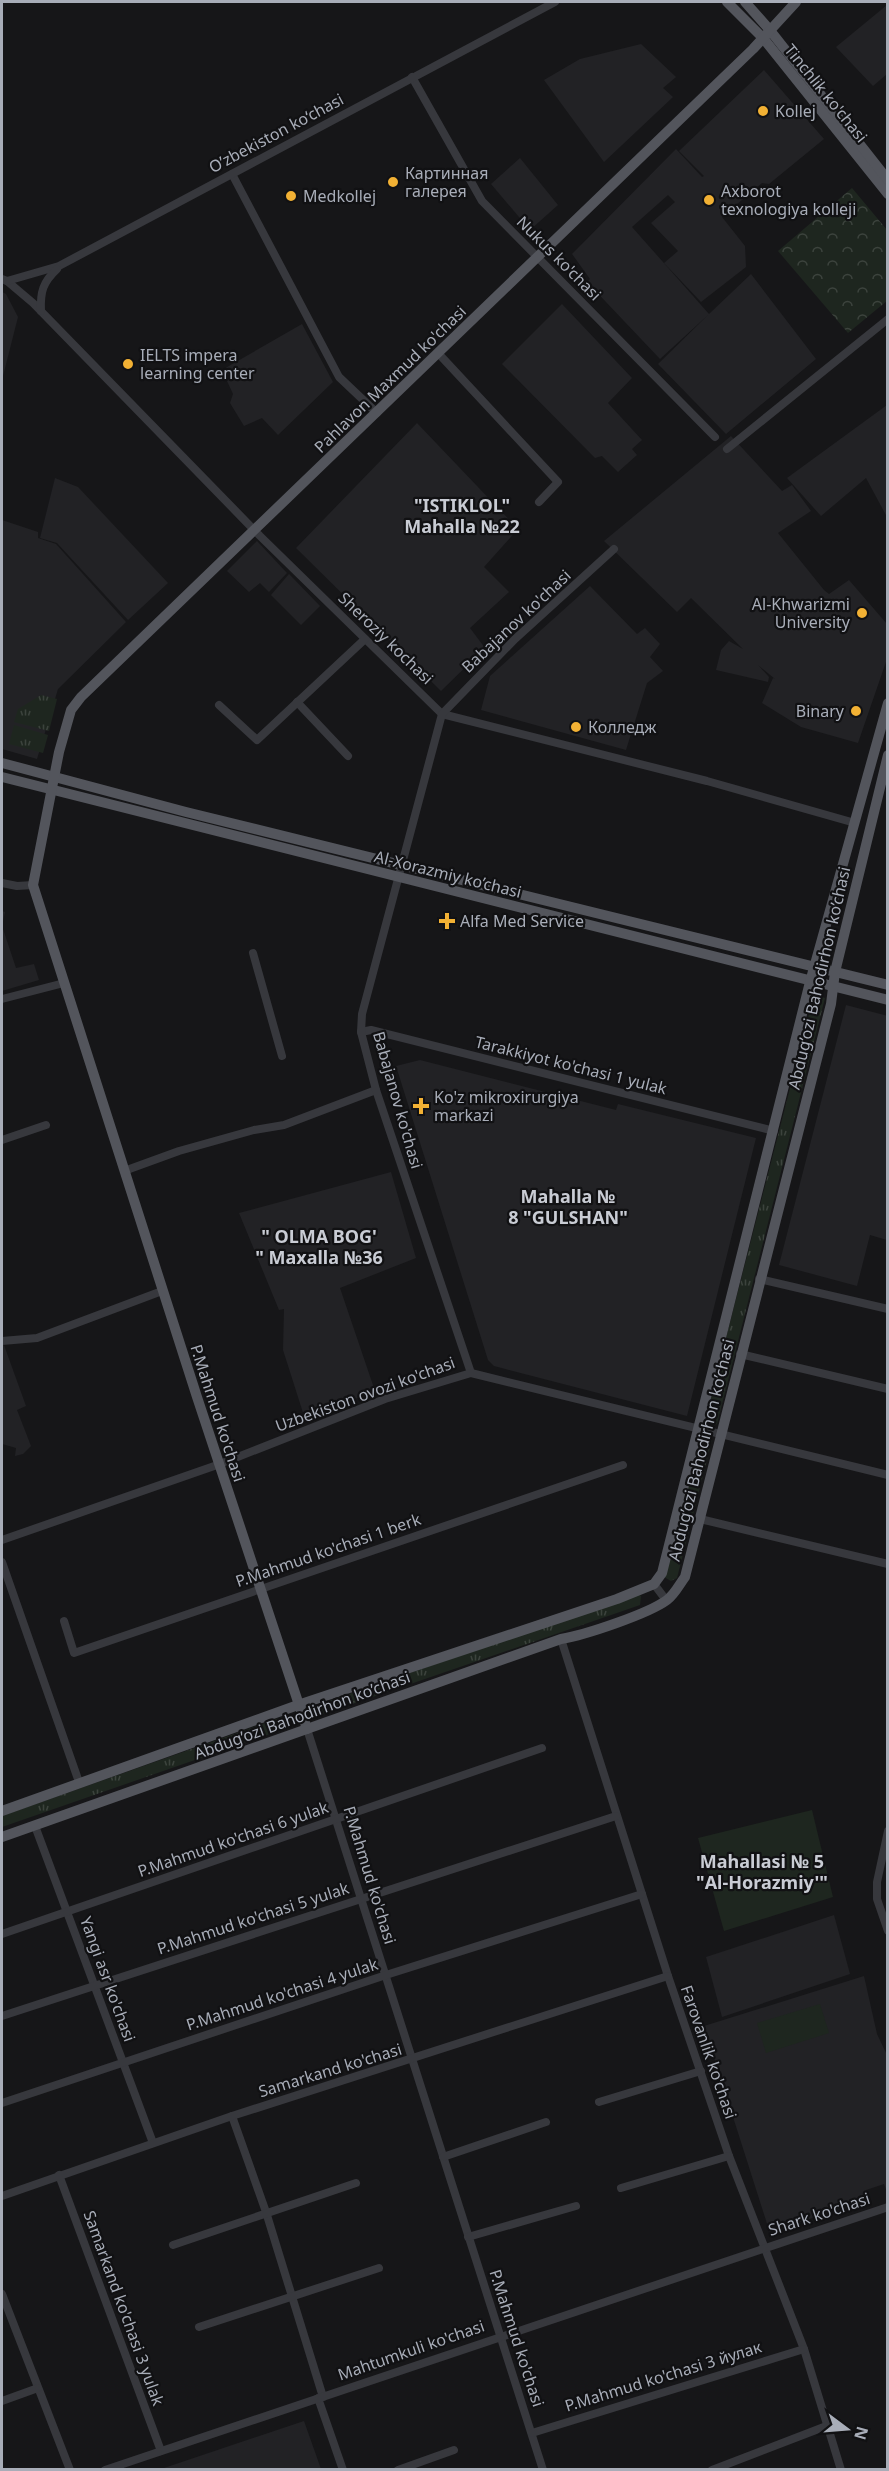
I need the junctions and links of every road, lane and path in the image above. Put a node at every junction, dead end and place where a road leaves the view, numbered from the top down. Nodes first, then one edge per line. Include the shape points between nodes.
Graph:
1 (555, 2) edge
2 (727, 2) edge
3 (745, 2) edge
4 (796, 2) edge
5 (769, 34) junction
6 (412, 77) junction
7 (232, 174) junction
8 (888, 180) edge
9 (888, 194) edge
10 (536, 258) junction
11 (59, 266) junction
12 (4, 280) edge
13 (41, 311) junction
14 (888, 318) edge
15 (438, 353) junction
16 (377, 413) junction
17 (715, 437) dead end
18 (727, 449) dead end
19 (539, 502) dead end
20 (256, 530) junction
21 (614, 549) dead end
22 (365, 639) junction
23 (297, 702) junction
24 (888, 703) edge
25 (219, 705) dead end
26 (446, 714) junction
27 (883, 735) edge
28 (888, 755) edge
29 (348, 756) dead end
30 (2, 763) edge
31 (55, 776) junction
32 (2, 777) edge
33 (51, 790) junction
34 (48, 802) joint
35 (855, 823) junction
36 (400, 864) junction
37 (397, 878) junction
38 (2, 883) edge
39 (33, 885) junction
40 (253, 952) dead end
41 (815, 967) junction
42 (835, 972) junction
43 (810, 982) junction
44 (64, 983) junction
45 (888, 985) edge
46 (832, 987) junction
47 (2, 999) edge
48 (888, 1000) edge
49 (361, 1032) junction
50 (282, 1056) dead end
51 (376, 1090) junction
52 (46, 1125) dead end
53 (774, 1131) junction
54 (2, 1140) edge
55 (124, 1171) junction
56 (759, 1278) junction
57 (162, 1291) junction
58 (888, 1309) edge
59 (2, 1341) edge
60 (740, 1354) junction
61 (471, 1373) junction
62 (888, 1389) edge
63 (699, 1428) junction
64 (721, 1433) junction
65 (219, 1464) junction
66 (623, 1465) dead end
67 (888, 1475) edge
68 (700, 1519) junction
69 (2, 1540) edge
70 (2, 1562) edge
71 (888, 1564) edge
72 (654, 1584) junction
73 (260, 1589) junction
74 (666, 1600) junction
75 (64, 1621) dead end
76 (561, 1640) junction
77 (298, 1705) junction
78 (307, 1729) junction
79 (542, 1748) dead end
80 (79, 1782) junction
81 (2, 1811) edge
82 (616, 1816) junction
83 (337, 1819) junction
84 (35, 1826) junction
85 (887, 1833) edge
86 (2, 1837) edge
87 (642, 1894) junction
88 (360, 1899) junction
89 (67, 1912) junction
90 (888, 1931) edge
91 (2, 1934) edge
92 (386, 1975) junction
93 (668, 1976) junction
94 (94, 1985) junction
95 (2, 2016) edge
96 (412, 2060) junction
97 (123, 2063) junction
98 (701, 2071) junction
99 (599, 2102) dead end
100 (2, 2103) edge
101 (232, 2116) junction
102 (546, 2122) dead end
103 (153, 2143) junction
104 (729, 2156) junction
105 (443, 2157) junction
106 (59, 2175) junction
107 (356, 2183) dead end
108 (621, 2187) dead end
109 (2, 2196) edge
110 (576, 2205) dead end
111 (888, 2207) edge
112 (266, 2212) junction
113 (468, 2237) junction
114 (173, 2246) dead end
115 (763, 2248) junction
116 (379, 2268) dead end
117 (292, 2298) junction
118 (2, 2300) edge
119 (199, 2327) dead end
120 (501, 2335) junction
121 (804, 2349) junction
122 (38, 2388) junction
123 (321, 2398) junction
124 (2, 2401) edge
125 (829, 2425) junction
126 (531, 2433) junction
127 (454, 2450) dead end
128 (161, 2451) junction
129 (70, 2469) edge
130 (105, 2469) edge
131 (342, 2469) edge
132 (398, 2469) edge
133 (543, 2469) edge
134 (712, 2469) edge
135 (841, 2469) edge

1 - 6 street, O’zbekiston ko‘chasi
2 - 5 main road
3 - 5 main road
4 - 5 main road, Pahlavon Maxmud ko'chasi
5 - 8 main road, Tinchlik ko'chasi
5 - 9 main road, Tinchlik ko'chasi
5 - 10 main road, Pahlavon Maxmud ko'chasi
6 - 7 street, O’zbekiston ko‘chasi
6 - 10 street, Nukus ko'chasi via 482,201
7 - 11 street, O’zbekiston ko‘chasi
7 - 16 street via 339,377
10 - 15 main road, Pahlavon Maxmud ko'chasi
10 - 17 street, Nukus ko'chasi
11 - 12 street, O’zbekiston ko‘chasi
11 - 13 street via 45,280 40,294
12 - 13 street, Sheroziy kochasi
13 - 20 street, Sheroziy kochasi
14 - 18 street
15 - 16 main road, Pahlavon Maxmud ko'chasi
15 - 19 street via 558,482
16 - 20 main road, Pahlavon Maxmud ko'chasi
20 - 22 street, Sheroziy kochasi
20 - 31 main road, Pahlavon Maxmud ko'chasi via 81,697 71,710
21 - 26 street, Babajanov ko'chasi via 515,639
22 - 23 street
22 - 26 street, Sheroziy kochasi
23 - 25 street via 257,740
23 - 29 street
24 - 27 main road, Abdug’ozi Bahodirhon ko’chasi
26 - 35 street via 717,783
26 - 36 street, Babajanov ko'chasi
27 - 35 main road, Abdug’ozi Bahodirhon ko’chasi
28 - 42 main road, Abdug’ozi Bahodirhon ko’chasi
30 - 31 main road, Al-Xorazmiy ko’chasi
31 - 33 main road, Pahlavon Maxmud ko'chasi
31 - 36 main road, Al-Xorazmiy ko’chasi
32 - 33 main road, Al-Xorazmiy ko’chasi
33 - 34 main road, Pahlavon Maxmud ko'chasi
33 - 37 main road, Al-Xorazmiy ko’chasi
34 - 39 main road, P.Mahmud ko'chasi
35 - 41 main road, Abdug’ozi Bahodirhon ko’chasi
36 - 37 street, Babajanov ko'chasi
36 - 41 main road, Al-Xorazmiy ko’chasi
37 - 43 main road, Al-Xorazmiy ko’chasi
37 - 49 street, Babajanov ko'chasi via 362,1014
38 - 39 street
39 - 44 main road, P.Mahmud ko'chasi
40 - 50 street
41 - 42 main road, Al-Xorazmiy ko’chasi
41 - 43 main road, Abdug’ozi Bahodirhon ko’chasi
42 - 45 main road, Al-Xorazmiy ko’chasi
42 - 46 main road, Abdug’ozi Bahodirhon ko’chasi
43 - 46 main road, Al-Xorazmiy ko’chasi
43 - 53 main road, Abdug’ozi Bahodirhon ko’chasi
44 - 47 street
44 - 55 main road, P.Mahmud ko'chasi
46 - 48 main road, Al-Xorazmiy ko’chasi
46 - 56 main road, Abdug’ozi Bahodirhon ko’chasi via 831,1004
49 - 51 street, Babajanov ko'chasi
49 - 53 street, Tarakkiyot ko'chasi 1 yulak via 371,1030
51 - 55 street via 269,1130 254,1130 179,1151
51 - 61 street, Babajanov ko'chasi
52 - 54 street
53 - 63 main road, Abdug’ozi Bahodirhon ko’chasi
55 - 57 main road, P.Mahmud ko'chasi
56 - 58 street
56 - 60 main road, Abdug’ozi Bahodirhon ko’chasi
57 - 59 street via 37,1338
57 - 65 main road, P.Mahmud ko'chasi
60 - 62 street
60 - 64 main road, Abdug’ozi Bahodirhon ko’chasi
61 - 63 street, Uzbekiston ovozi ko'chasi
61 - 65 street, Uzbekiston ovozi ko'chasi via 386,1400
63 - 64 street, Uzbekiston ovozi ko'chasi
63 - 72 main road, Abdug’ozi Bahodirhon ko’chasi via 662,1573
64 - 67 street, Uzbekiston ovozi ko'chasi
64 - 68 main road, Abdug’ozi Bahodirhon ko’chasi
65 - 69 street, Uzbekiston ovozi ko'chasi
65 - 73 main road, P.Mahmud ko'chasi
66 - 73 street, P.Mahmud ko'chasi 1 berk
68 - 71 street
68 - 74 main road, Abdug’ozi Bahodirhon ko’chasi via 684,1577
70 - 80 street
72 - 74 street
72 - 77 main road, Abdug’ozi Bahodirhon ko’chasi
73 - 75 street, P.Mahmud ko'chasi 1 berk via 74,1653
73 - 77 main road, P.Mahmud ko'chasi
74 - 76 main road, Abdug’ozi Bahodirhon ko’chasi via 649,1610
76 - 78 main road, Abdug’ozi Bahodirhon ko’chasi
76 - 82 street, Farovanlik ko'chasi
77 - 78 main road, P.Mahmud ko'chasi
77 - 80 main road, Abdug’ozi Bahodirhon ko’chasi
78 - 83 street, P.Mahmud ko'chasi
78 - 84 main road, Abdug’ozi Bahodirhon ko’chasi
79 - 83 street, P.Mahmud ko'chasi 6 yulak
80 - 81 main road, Abdug’ozi Bahodirhon ko’chasi
82 - 87 street, Farovanlik ko'chasi
82 - 88 street, P.Mahmud ko'chasi 5 yulak
83 - 88 street, P.Mahmud ko'chasi
83 - 89 street, P.Mahmud ko'chasi 6 yulak
84 - 86 main road, Abdug’ozi Bahodirhon ko’chasi
84 - 89 street, Yangi asr ko'chasi
85 - 90 street via 877,1899
87 - 92 street, P.Mahmud ko'chasi 4 yulak
87 - 93 street, Farovanlik ko'chasi
88 - 92 street, P.Mahmud ko'chasi
88 - 94 street, P.Mahmud ko'chasi 5 yulak
89 - 91 street, P.Mahmud ko'chasi 6 yulak
89 - 94 street, Yangi asr ko'chasi
92 - 96 street, P.Mahmud ko'chasi
92 - 97 street, P.Mahmud ko'chasi 4 yulak
93 - 96 street, Samarkand ko'chasi
93 - 98 street, Farovanlik ko'chasi
94 - 95 street, P.Mahmud ko'chasi 5 yulak
94 - 97 street, Yangi asr ko'chasi
96 - 101 street, Samarkand ko'chasi
96 - 105 street, P.Mahmud ko'chasi
97 - 100 street, P.Mahmud ko'chasi 4 yulak
97 - 103 street, Yangi asr ko'chasi
98 - 99 street
98 - 104 street, Farovanlik ko'chasi
101 - 103 street, Samarkand ko'chasi
101 - 112 street
102 - 105 street
103 - 106 street, Samarkand ko'chasi
104 - 108 street
104 - 115 street, Farovanlik ko'chasi
105 - 113 street, P.Mahmud ko'chasi
106 - 109 street, Samarkand ko'chasi
106 - 128 street, Samarkand ko'chasi 3 yulak
107 - 112 street
110 - 113 street
111 - 115 street, Shark ko'chasi
112 - 114 street
112 - 117 street
113 - 120 street, P.Mahmud ko'chasi
115 - 120 street, Mahtumkuli ko'chasi
115 - 121 street, Farovanlik ko'chasi
116 - 117 street
117 - 119 street
117 - 123 street
118 - 122 street
120 - 123 street, Mahtumkuli ko'chasi
120 - 126 street, P.Mahmud ko'chasi
121 - 125 street, Farovanlik ko'chasi
121 - 126 street, P.Mahmud ko'chasi 3 йулак
122 - 124 street
122 - 129 street
123 - 128 street, Mahtumkuli ko'chasi
123 - 131 street
125 - 134 street
125 - 135 street, Farovanlik ko'chasi
126 - 133 street, P.Mahmud ko'chasi
127 - 132 street
128 - 130 street, Mahtumkuli ko'chasi

